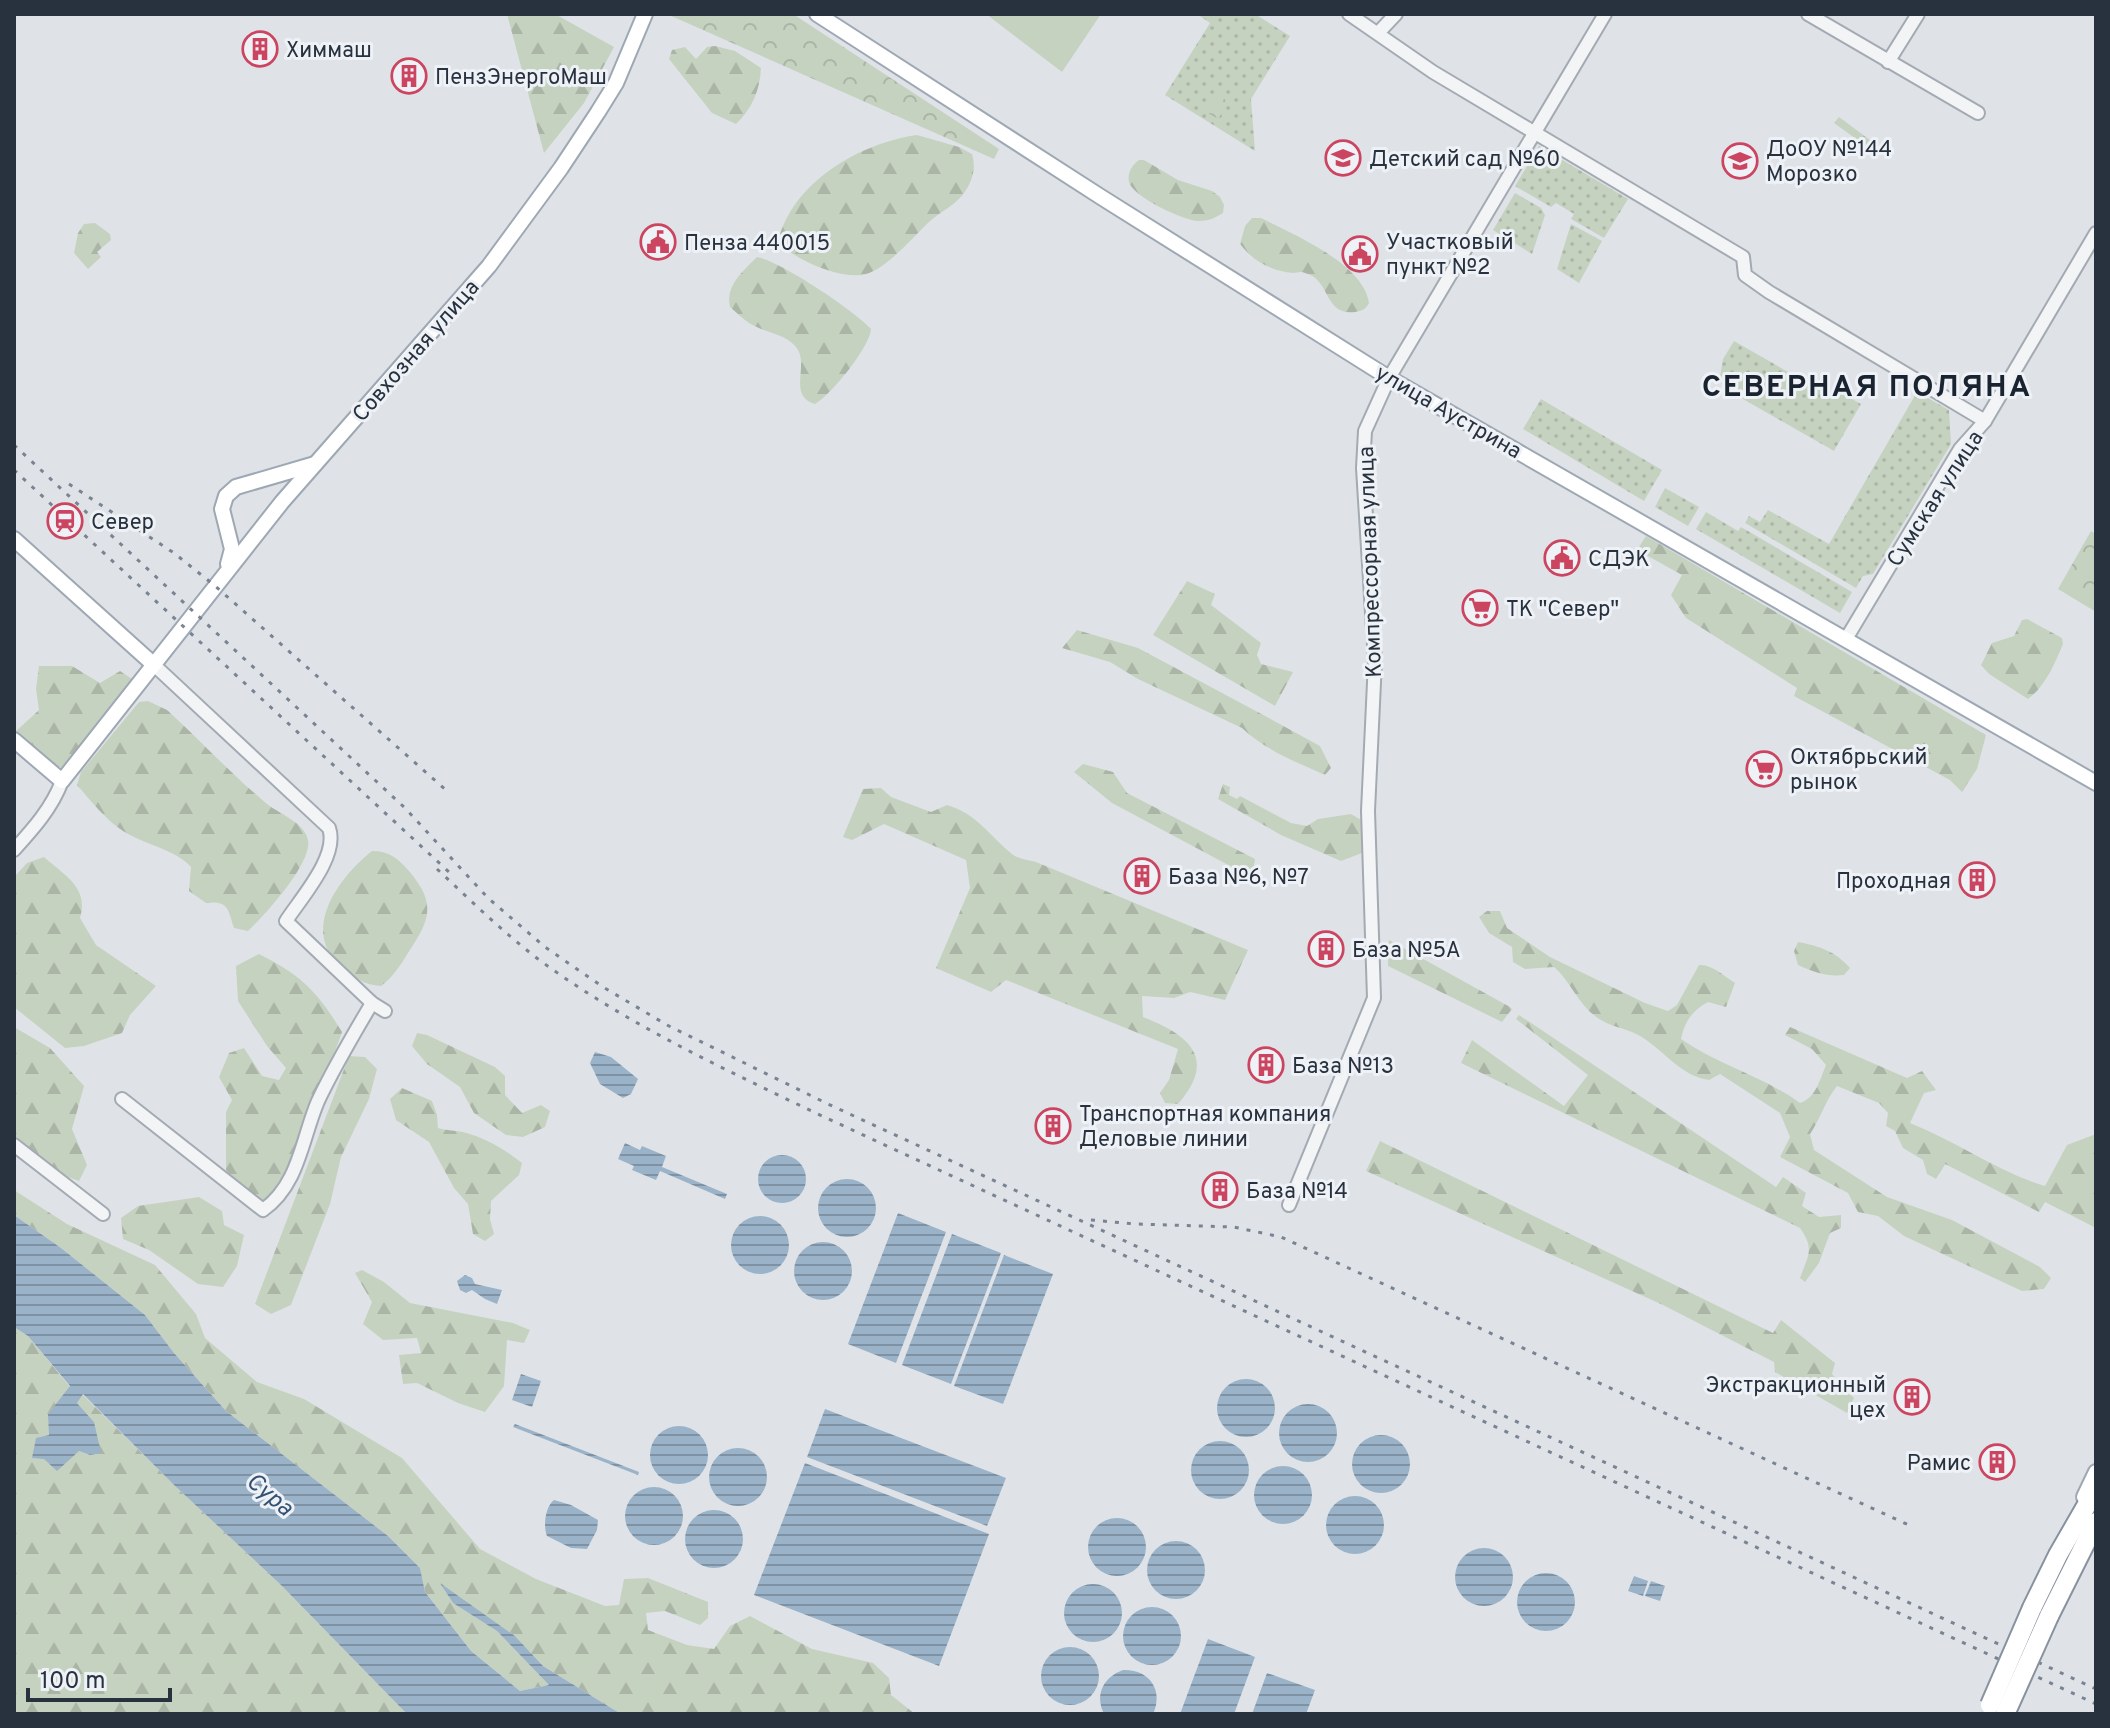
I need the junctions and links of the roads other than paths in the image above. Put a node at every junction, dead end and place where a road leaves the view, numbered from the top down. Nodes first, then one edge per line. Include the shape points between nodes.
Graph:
1 (645, 14) edge
2 (817, 14) edge
3 (1349, 14) edge
4 (1396, 14) edge
5 (1605, 14) edge
6 (1808, 14) edge
7 (1918, 14) edge
8 (1378, 33) junction
9 (1888, 62) junction
10 (1978, 113) dead end
11 (1535, 132) junction
12 (2096, 233) edge
13 (1389, 378) junction
14 (1985, 421) junction
15 (315, 464) junction
16 (225, 525) junction
17 (258, 532) junction
18 (14, 539) edge
19 (225, 572) junction
20 (1846, 639) junction
21 (153, 664) junction
22 (14, 740) edge
23 (62, 781) junction
24 (2096, 783) edge
25 (14, 850) edge
26 (372, 1003) junction
27 (385, 1011) dead end
28 (122, 1099) dead end
29 (14, 1145) edge
30 (1289, 1205) dead end
31 (103, 1214) dead end
32 (2096, 1472) edge
33 (2096, 1489) edge
34 (2096, 1522) edge
35 (2096, 1533) edge
36 (2066, 1558) junction
37 (1997, 1711) edge

1 - 15 main road, Совхозная улица via 616,83 489,266
2 - 13 main road, улица Аустрина
3 - 8 street
4 - 8 street
5 - 11 street, Компрессорная улица
6 - 9 street
7 - 9 street
8 - 11 street
9 - 10 street
11 - 13 street, Компрессорная улица
11 - 14 street via 1743,257 1745,275 1769,292
12 - 14 street, Сумская улица
13 - 20 main road, улица Аустрина
13 - 30 street, Компрессорная улица via 1365,431 1363,468 1375,661 1368,811 1374,998
14 - 20 street, Сумская улица via 1960,449
15 - 16 main road via 230,491 222,509
15 - 17 main road, Совхозная улица
16 - 17 main road via 242,534
16 - 19 main road via 232,549
17 - 19 main road, Совхозная улица
18 - 21 main road
19 - 21 main road, Совхозная улица
20 - 24 main road, улица Аустрина
21 - 23 main road, Совхозная улица
21 - 26 street via 329,828 333,838 327,858 286,921
22 - 23 main road
23 - 25 street via 46,813
26 - 27 street
26 - 28 street via 318,1103 296,1167 263,1210
29 - 31 street
32 - 36 main road
33 - 36 highway
34 - 36 highway
35 - 36 main road
36 - 37 highway, bridge

